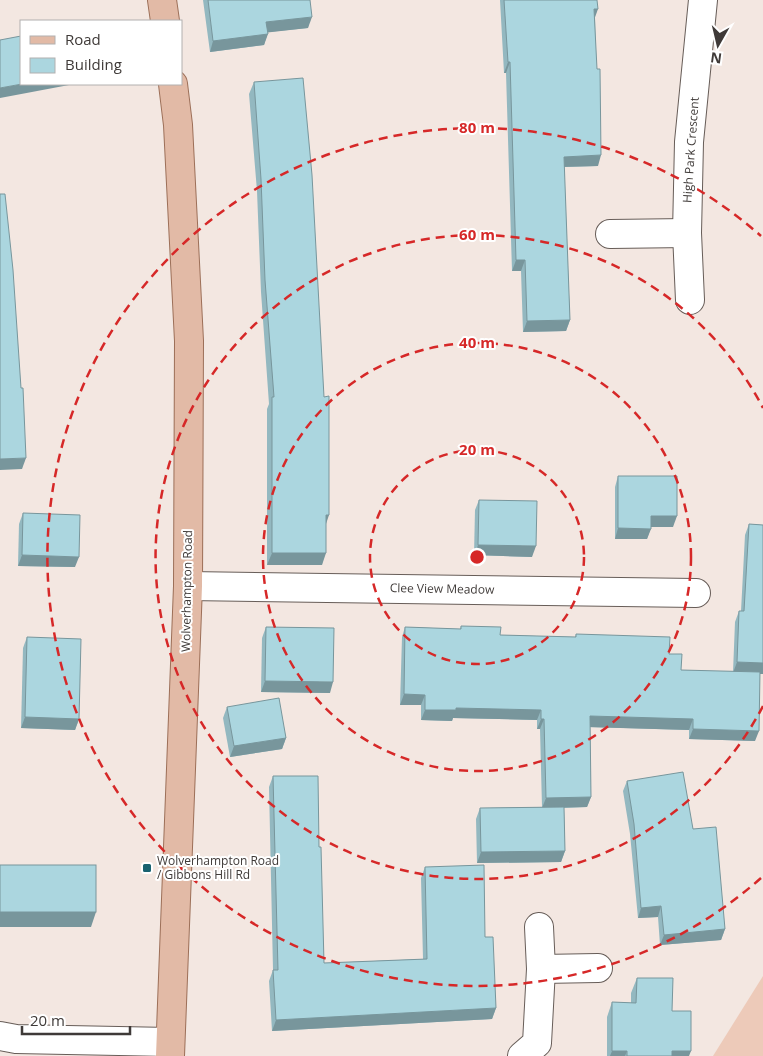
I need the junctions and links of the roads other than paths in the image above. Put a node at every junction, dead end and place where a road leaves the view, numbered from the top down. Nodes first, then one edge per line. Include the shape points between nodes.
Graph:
1 (162, 0) edge
2 (703, 0) edge
3 (165, 20) edge
4 (173, 85) edge
5 (687, 233) junction
6 (610, 234) dead end
7 (690, 300) dead end
8 (188, 586) junction
9 (696, 592) dead end
10 (539, 927) dead end
11 (541, 968) junction
12 (598, 968) dead end
13 (0, 1036) edge
14 (170, 1049) edge
15 (522, 1056) edge

1 - 3 main road
2 - 5 street, High Park Crescent via 689,142
4 - 8 main road, Wolverhampton Road via 189,341
5 - 6 street
5 - 7 street, High Park Crescent
8 - 9 street, Clee View Meadow
8 - 14 main road, Wolverhampton Road
10 - 11 street
11 - 12 street
11 - 15 street via 537,1043
13 - 14 street

